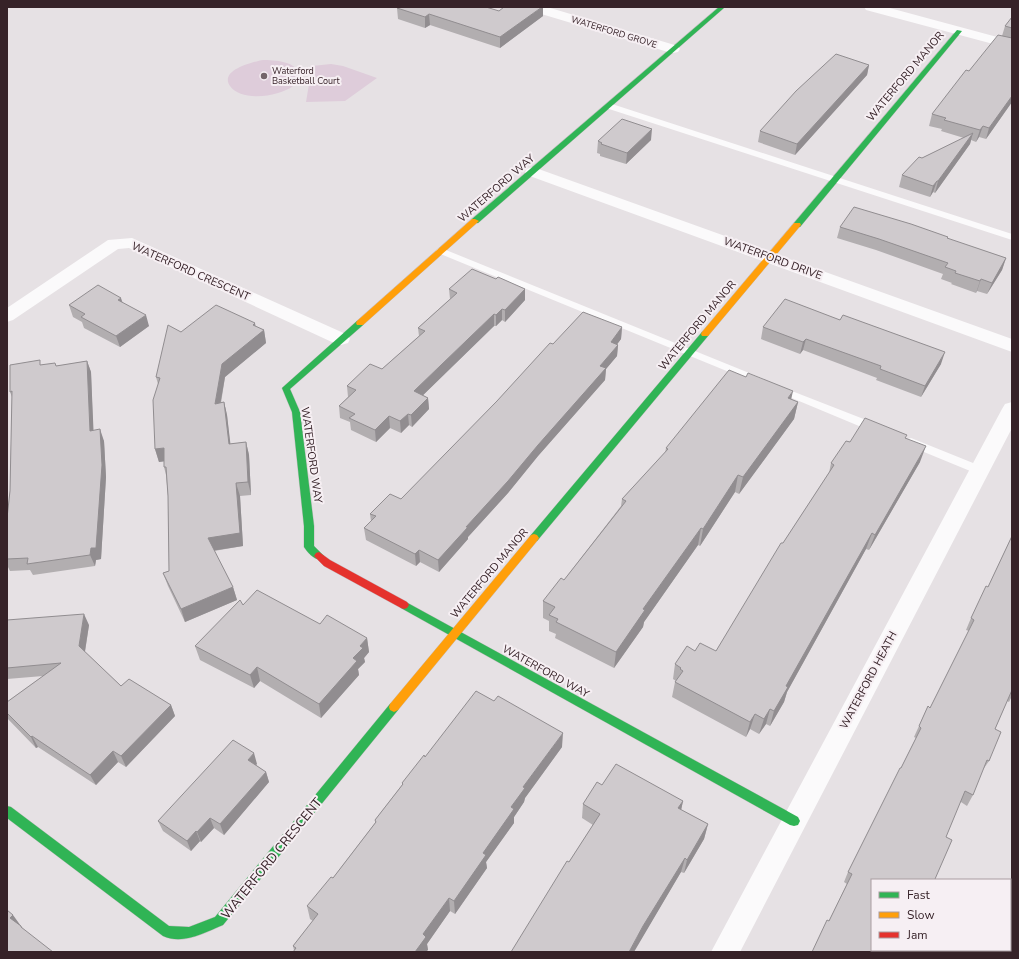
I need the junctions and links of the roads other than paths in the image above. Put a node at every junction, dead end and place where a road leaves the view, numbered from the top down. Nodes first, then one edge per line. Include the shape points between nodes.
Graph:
1 (533, 7) edge
2 (722, 7) edge
3 (871, 7) edge
4 (959, 31) junction
5 (1012, 45) edge
6 (673, 49) junction
7 (609, 106) junction
8 (533, 172) junction
9 (835, 180) junction
10 (1012, 237) edge
11 (441, 251) junction
12 (770, 257) junction
13 (7, 316) edge
14 (341, 339) junction
15 (1012, 346) edge
16 (689, 353) junction
17 (1012, 408) edge
18 (885, 432) edge
19 (899, 438) edge
20 (979, 470) junction
21 (454, 634) junction
22 (7, 811) edge
23 (794, 821) junction
24 (725, 952) edge

1 - 6 street, WATERFORD GROVE
2 - 6 street, WATERFORD WAY
3 - 4 street
4 - 5 street
4 - 9 street, WATERFORD MANOR
6 - 7 street, WATERFORD WAY
7 - 8 street, WATERFORD WAY
7 - 9 lane
8 - 11 street, WATERFORD WAY
8 - 12 street, WATERFORD DRIVE
9 - 10 lane
9 - 12 street, WATERFORD MANOR
11 - 14 street, WATERFORD WAY
11 - 16 lane
12 - 15 street, WATERFORD DRIVE
12 - 16 street, WATERFORD MANOR
13 - 14 street, WATERFORD CRESCENT via 114,244 132,243
14 - 21 street, WATERFORD WAY via 286,388 296,412 309,526 308,547 327,563
16 - 18 lane
16 - 21 street, WATERFORD MANOR
17 - 20 street, WATERFORD HEATH
19 - 20 lane
20 - 23 street, WATERFORD HEATH
21 - 22 street, WATERFORD CRESCENT via 219,921 189,933 167,932
21 - 23 street, WATERFORD WAY
23 - 24 street, WATERFORD HEATH

